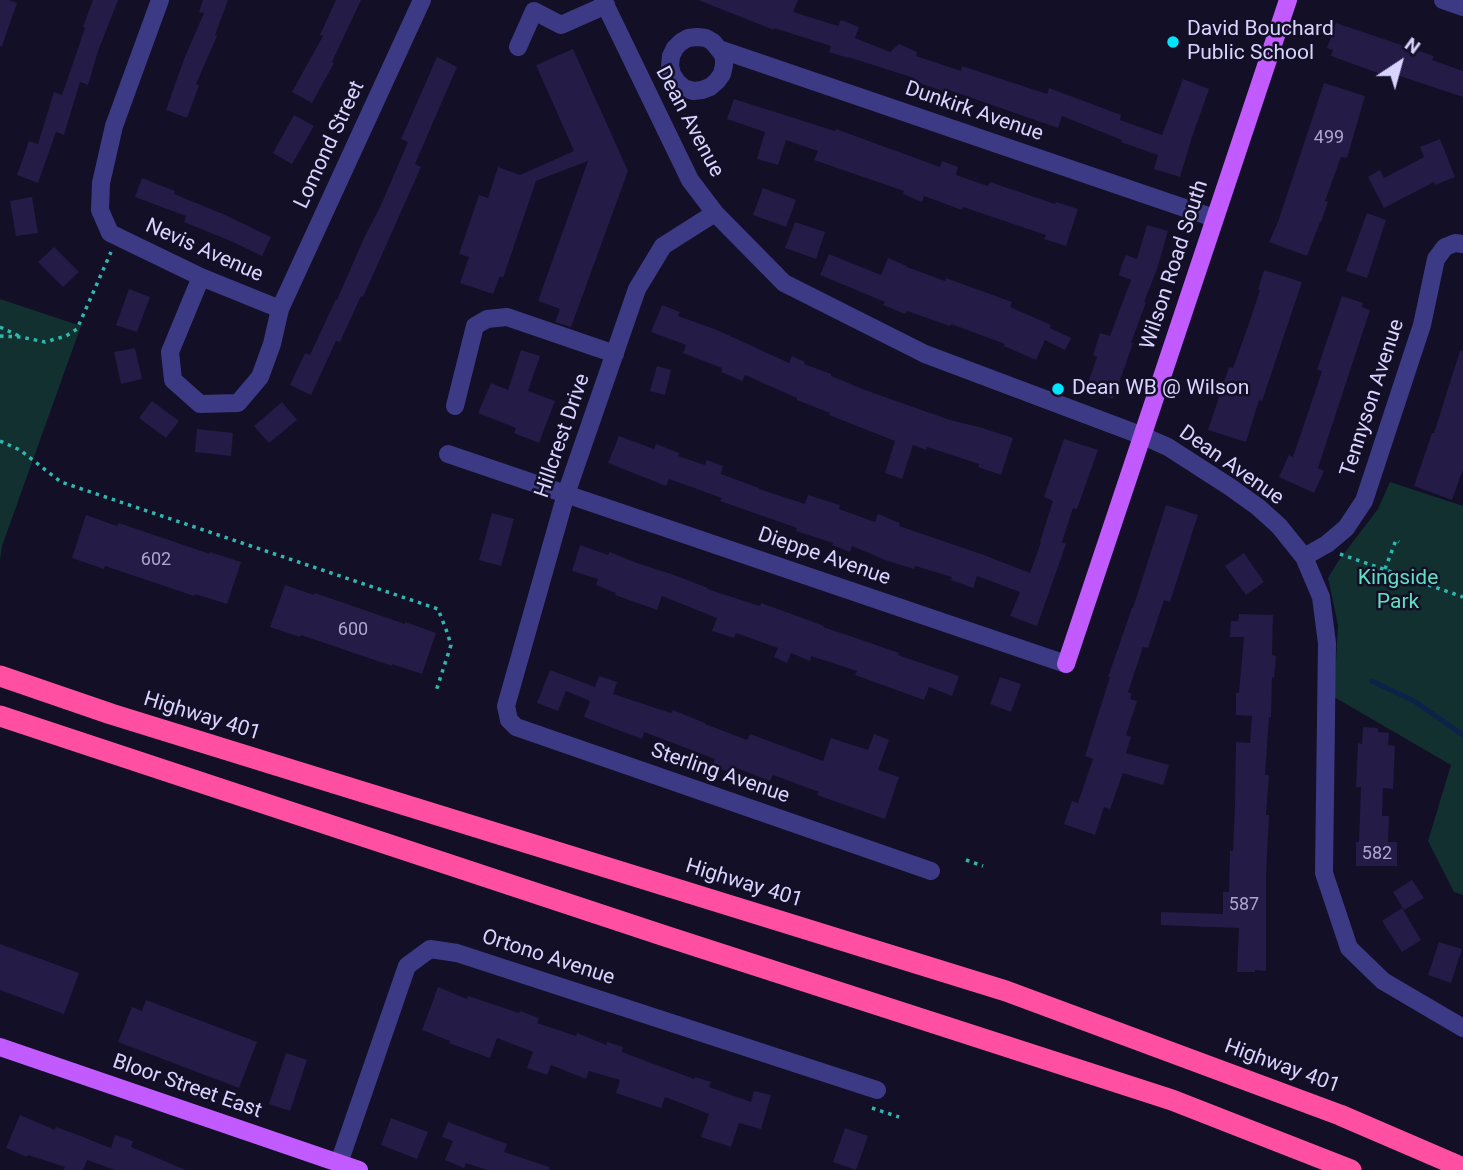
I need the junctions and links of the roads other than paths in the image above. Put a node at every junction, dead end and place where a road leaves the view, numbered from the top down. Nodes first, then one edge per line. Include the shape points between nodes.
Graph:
1 (160, 0) edge
2 (422, 0) edge
3 (1288, 0) edge
4 (1443, 0) edge
5 (604, 3) edge
6 (1463, 7) edge
7 (518, 47) dead end
8 (719, 49) dead end
9 (715, 213) junction
10 (1214, 218) junction
11 (1463, 244) edge
12 (201, 277) junction
13 (281, 309) junction
14 (615, 354) junction
15 (455, 406) dead end
16 (1143, 436) junction
17 (448, 454) dead end
18 (566, 494) junction
19 (1304, 557) junction
20 (1066, 664) joint
21 (0, 676) edge
22 (506, 706) joint
23 (0, 716) edge
24 (931, 872) dead end
25 (1463, 1028) edge
26 (0, 1047) edge
27 (877, 1090) dead end
28 (1172, 1100) junction
29 (339, 1163) junction
30 (1463, 1168) edge
31 (359, 1170) edge
32 (1320, 1170) edge
33 (1351, 1170) edge

1 - 12 street, Nevis Avenue via 114,127 100,183 100,210 114,235
2 - 13 street, Lomond Street
3 - 10 main road, Wilson Road South
4 - 6 street
5 - 7 street via 561,24 534,11
5 - 9 street, Dean Avenue via 690,180
8 - 10 street, Dunkirk Avenue
9 - 14 street, Hillcrest Drive via 663,246 637,289
9 - 16 street, Dean Avenue via 784,282 925,354
10 - 16 main road, Wilson Road South
11 - 19 street, Tennyson Avenue via 1445,247 1436,259 1422,325 1364,501 1346,528
12 - 13 street, Nevis Avenue
12 - 13 street via 170,352 173,380 200,404 237,403 260,377
14 - 15 street via 507,317 487,319 475,326
14 - 18 street, Hillcrest Drive
16 - 19 street, Dean Avenue via 1179,454 1258,507
16 - 20 main road, Wilson Road South
17 - 18 street, Dieppe Avenue
18 - 20 street, Dieppe Avenue
18 - 22 street, Hillcrest Drive
19 - 25 street, Dean Avenue via 1321,597 1327,643 1324,873 1349,948 1383,981
21 - 30 highway, Highway 401 via 111,715 1006,991 1340,1115
22 - 24 street, Sterling Avenue via 516,727
23 - 28 highway
26 - 29 main road, Bloor Street East
27 - 29 street, Ortono Avenue via 457,953 430,949 407,966
28 - 32 highway
28 - 33 highway
29 - 31 main road, Bloor Street East

